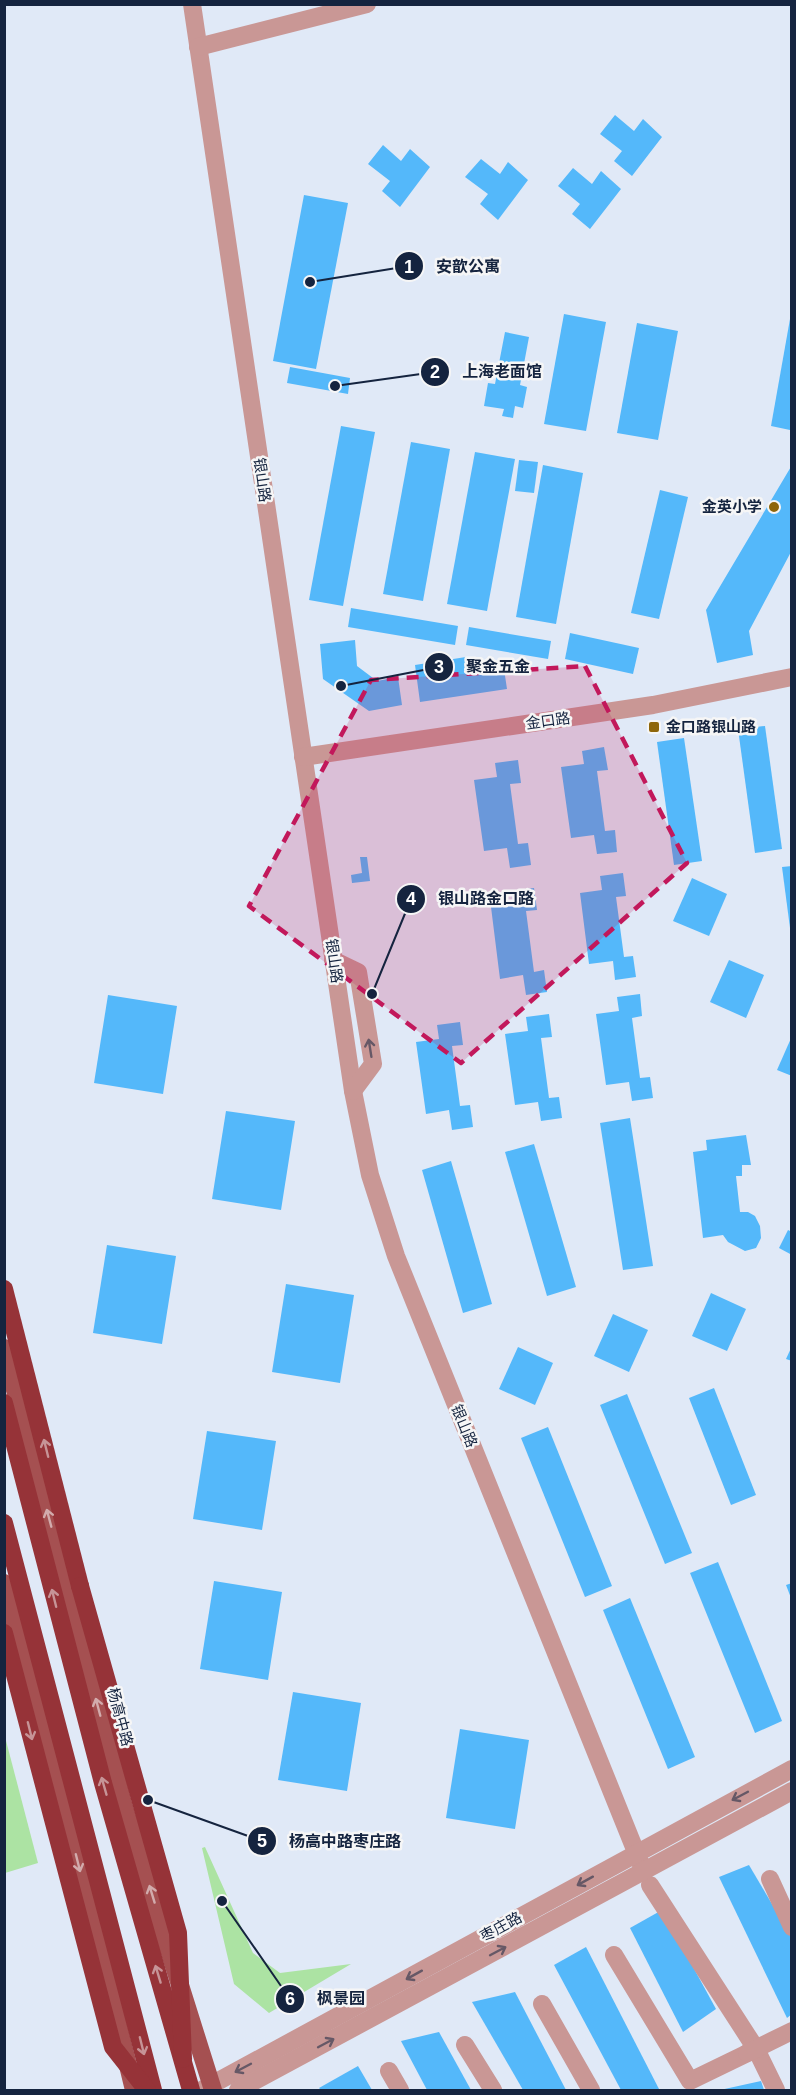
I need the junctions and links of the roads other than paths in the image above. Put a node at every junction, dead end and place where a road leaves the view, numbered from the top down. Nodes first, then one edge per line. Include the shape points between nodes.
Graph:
1 (192, 4) edge
2 (368, 4) edge
3 (198, 48) junction
4 (792, 677) edge
5 (303, 757) junction
6 (4, 1289) edge
7 (4, 1348) edge
8 (4, 1403) edge
9 (4, 1522) edge
10 (4, 1583) edge
11 (4, 1633) edge
12 (792, 1768) edge
13 (792, 1791) edge
14 (636, 1853) junction
15 (647, 1879) junction
16 (770, 1879) dead end
17 (792, 1927) edge
18 (614, 1955) dead end
19 (542, 2004) dead end
20 (792, 2031) edge
21 (465, 2045) dead end
22 (756, 2049) junction
23 (183, 2059) junction
24 (389, 2071) dead end
25 (687, 2087) edge
26 (209, 2089) edge
27 (134, 2091) edge
28 (147, 2091) edge
29 (153, 2091) edge
30 (191, 2091) edge
31 (238, 2091) edge
32 (399, 2091) edge
33 (493, 2091) edge
34 (591, 2091) edge
35 (776, 2091) edge

1 - 3 street, 银山路
2 - 3 street
3 - 5 street, 银山路
4 - 5 street, 金口路 via 652,705
5 - 14 street, 银山路 via 353,1091 370,1175 396,1256
23 -> 6 highway, bridge via 178,1933 80,1586
26 -> 7 main road, 杨高中路 via 124,1807
23 -> 8 highway, bridge via 103,1783
9 -> 29 highway
10 -> 27 main road via 67,1817
11 -> 28 highway, bridge via 113,2047
12 -> 14 street, 枣庄路
13 - 15 street, 枣庄路
14 - 15 street, 银山路
14 -> 26 street, 枣庄路
15 - 22 street, 银山路
31 -> 15 street, 枣庄路
16 - 17 street
18 - 25 street
19 - 34 street
20 - 22 street
21 - 33 street
22 - 25 street
22 - 35 street, 银山路
23 - 30 highway
24 - 32 street

